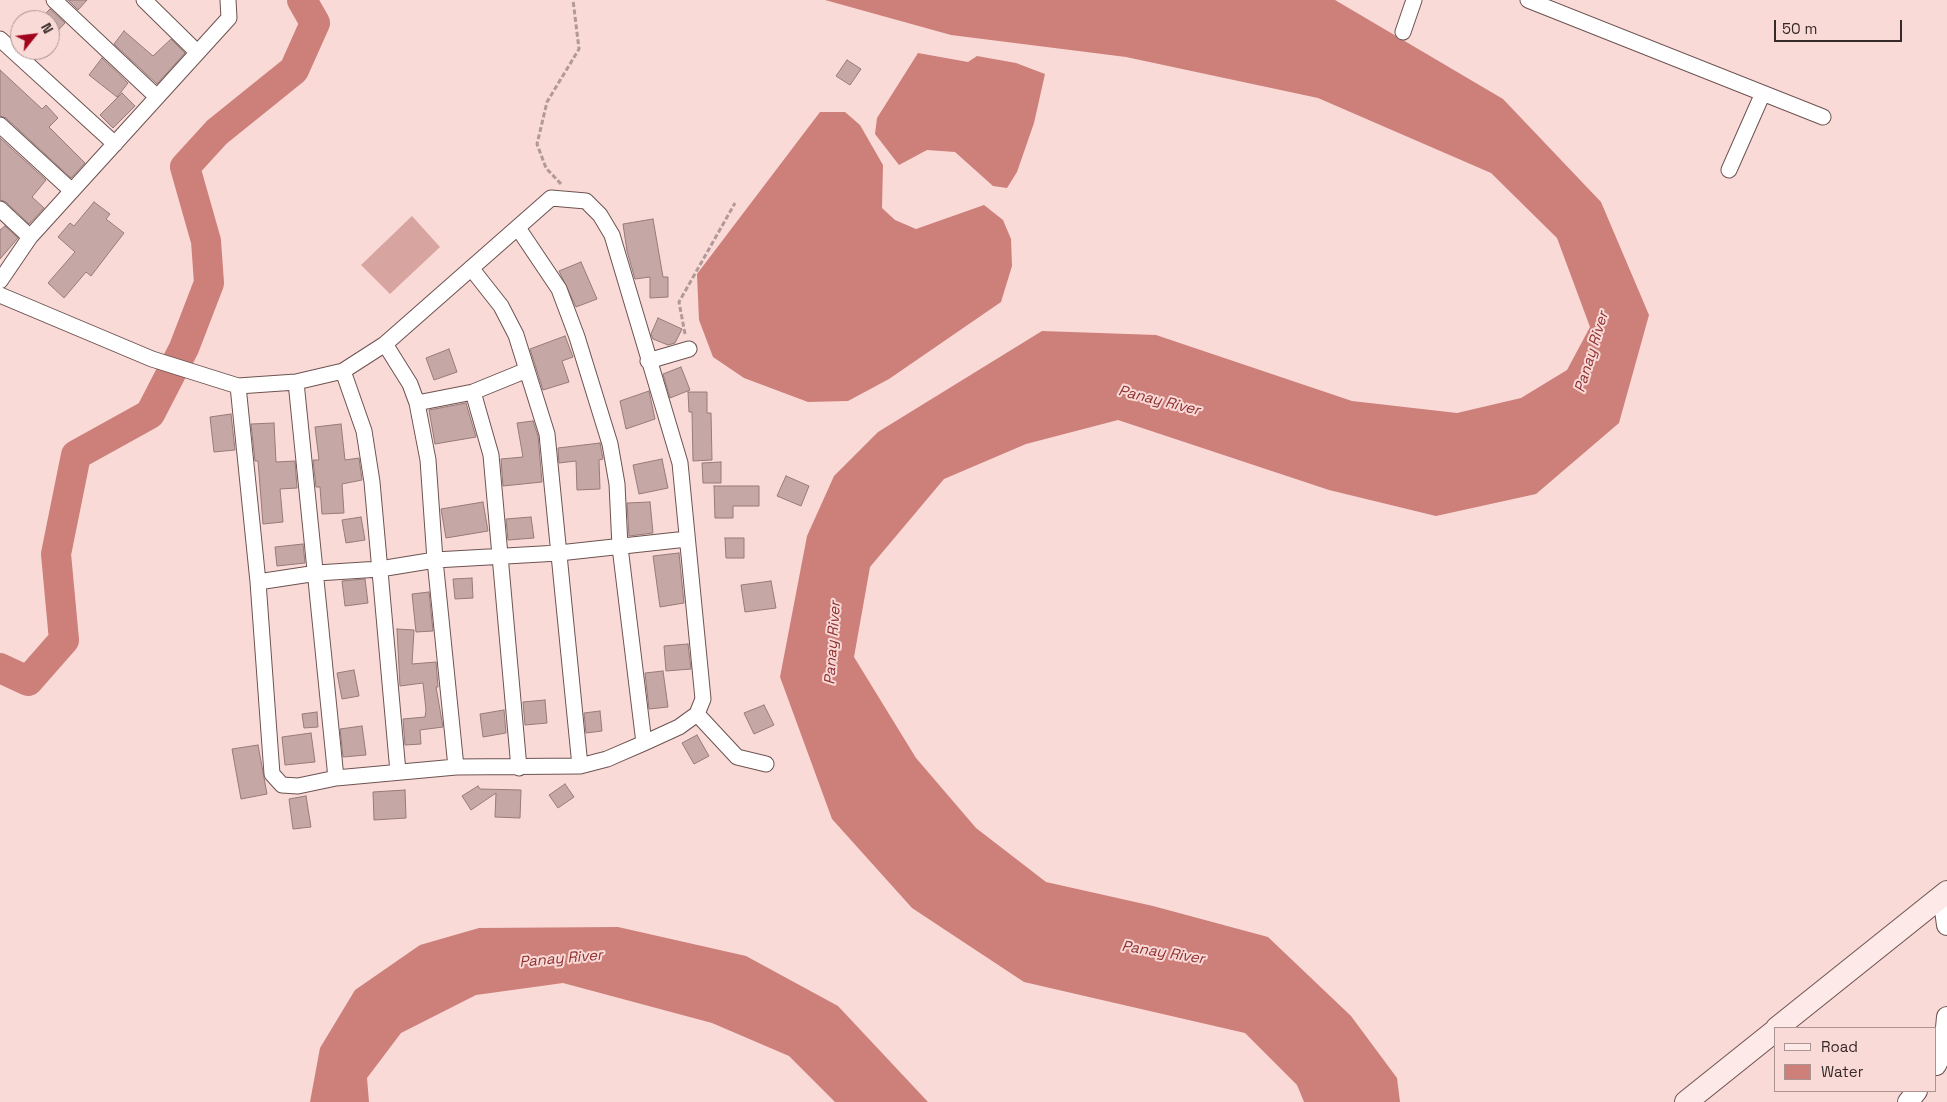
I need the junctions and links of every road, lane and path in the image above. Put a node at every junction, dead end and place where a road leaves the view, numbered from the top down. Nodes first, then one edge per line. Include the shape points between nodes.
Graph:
1 (54, 0) edge
2 (144, 0) edge
3 (228, 0) edge
4 (573, 0) edge
5 (1414, 0) edge
6 (1528, 0) edge
7 (1403, 32) dead end
8 (0, 39) edge
9 (197, 52) junction
10 (1763, 93) junction
11 (157, 97) junction
12 (1822, 117) dead end
13 (0, 125) edge
14 (115, 144) junction
15 (1729, 170) dead end
16 (72, 191) junction
17 (575, 200) junction
18 (735, 203) dead end
19 (0, 210) edge
20 (518, 228) junction
21 (30, 237) junction
22 (471, 268) junction
23 (0, 280) edge
24 (0, 295) edge
25 (385, 344) junction
26 (689, 349) joint
27 (648, 361) junction
28 (343, 370) junction
29 (527, 370) junction
30 (296, 382) junction
31 (238, 386) junction
32 (473, 392) junction
33 (417, 403) junction
34 (687, 539) junction
35 (620, 547) junction
36 (559, 553) junction
37 (500, 556) junction
38 (435, 560) junction
39 (380, 569) junction
40 (316, 573) junction
41 (258, 582) junction
42 (697, 714) junction
43 (644, 744) junction
44 (766, 764) dead end
45 (580, 766) junction
46 (456, 767) junction
47 (519, 768) junction
48 (398, 772) junction
49 (336, 778) junction
50 (1945, 894) edge
51 (1947, 925) edge
52 (1947, 1017) edge
53 (1779, 1027) edge
54 (1774, 1031) edge
55 (1937, 1063) edge
56 (1916, 1092) edge
57 (1686, 1102) edge
58 (1908, 1102) edge

1 - 11 street
2 - 9 street
3 - 9 street via 229,18
4 - 17 path via 578,49 547,102 536,144 546,168
5 - 7 street
6 - 10 street
8 - 14 street
9 - 11 street
10 - 12 street
10 - 15 street
11 - 14 street
13 - 16 street
14 - 16 street
16 - 21 street
17 - 20 street via 551,198
17 - 27 street via 586,201 600,215 612,235
18 - 26 path via 679,302
19 - 21 street
20 - 22 street
20 - 35 street via 559,289 577,337 610,444 617,484
21 - 23 street
22 - 25 street
22 - 29 street via 501,306 516,335
24 - 31 street via 152,359
25 - 28 street
25 - 33 street via 410,384
26 - 27 street
27 - 34 street via 680,463
28 - 30 street
28 - 39 street via 364,431
29 - 32 street
29 - 36 street via 546,434
30 - 31 street
30 - 40 street
31 - 41 street
32 - 33 street
32 - 37 street via 491,455
33 - 38 street via 428,460
34 - 35 street
34 - 42 street via 703,699
35 - 36 street
35 - 43 street
36 - 37 street
36 - 45 street
37 - 38 street
37 - 47 street
38 - 39 street
38 - 46 street
39 - 40 street
39 - 48 street
40 - 41 street
40 - 49 street
41 - 49 street via 272,774 282,784 298,786
42 - 43 street via 680,727
42 - 44 street via 737,757
43 - 45 street
45 - 47 street
46 - 47 street
46 - 48 street
48 - 49 street
50 - 51 street
50 - 53 main road
52 - 55 street via 1944,1049
54 - 57 main road
56 - 58 street

